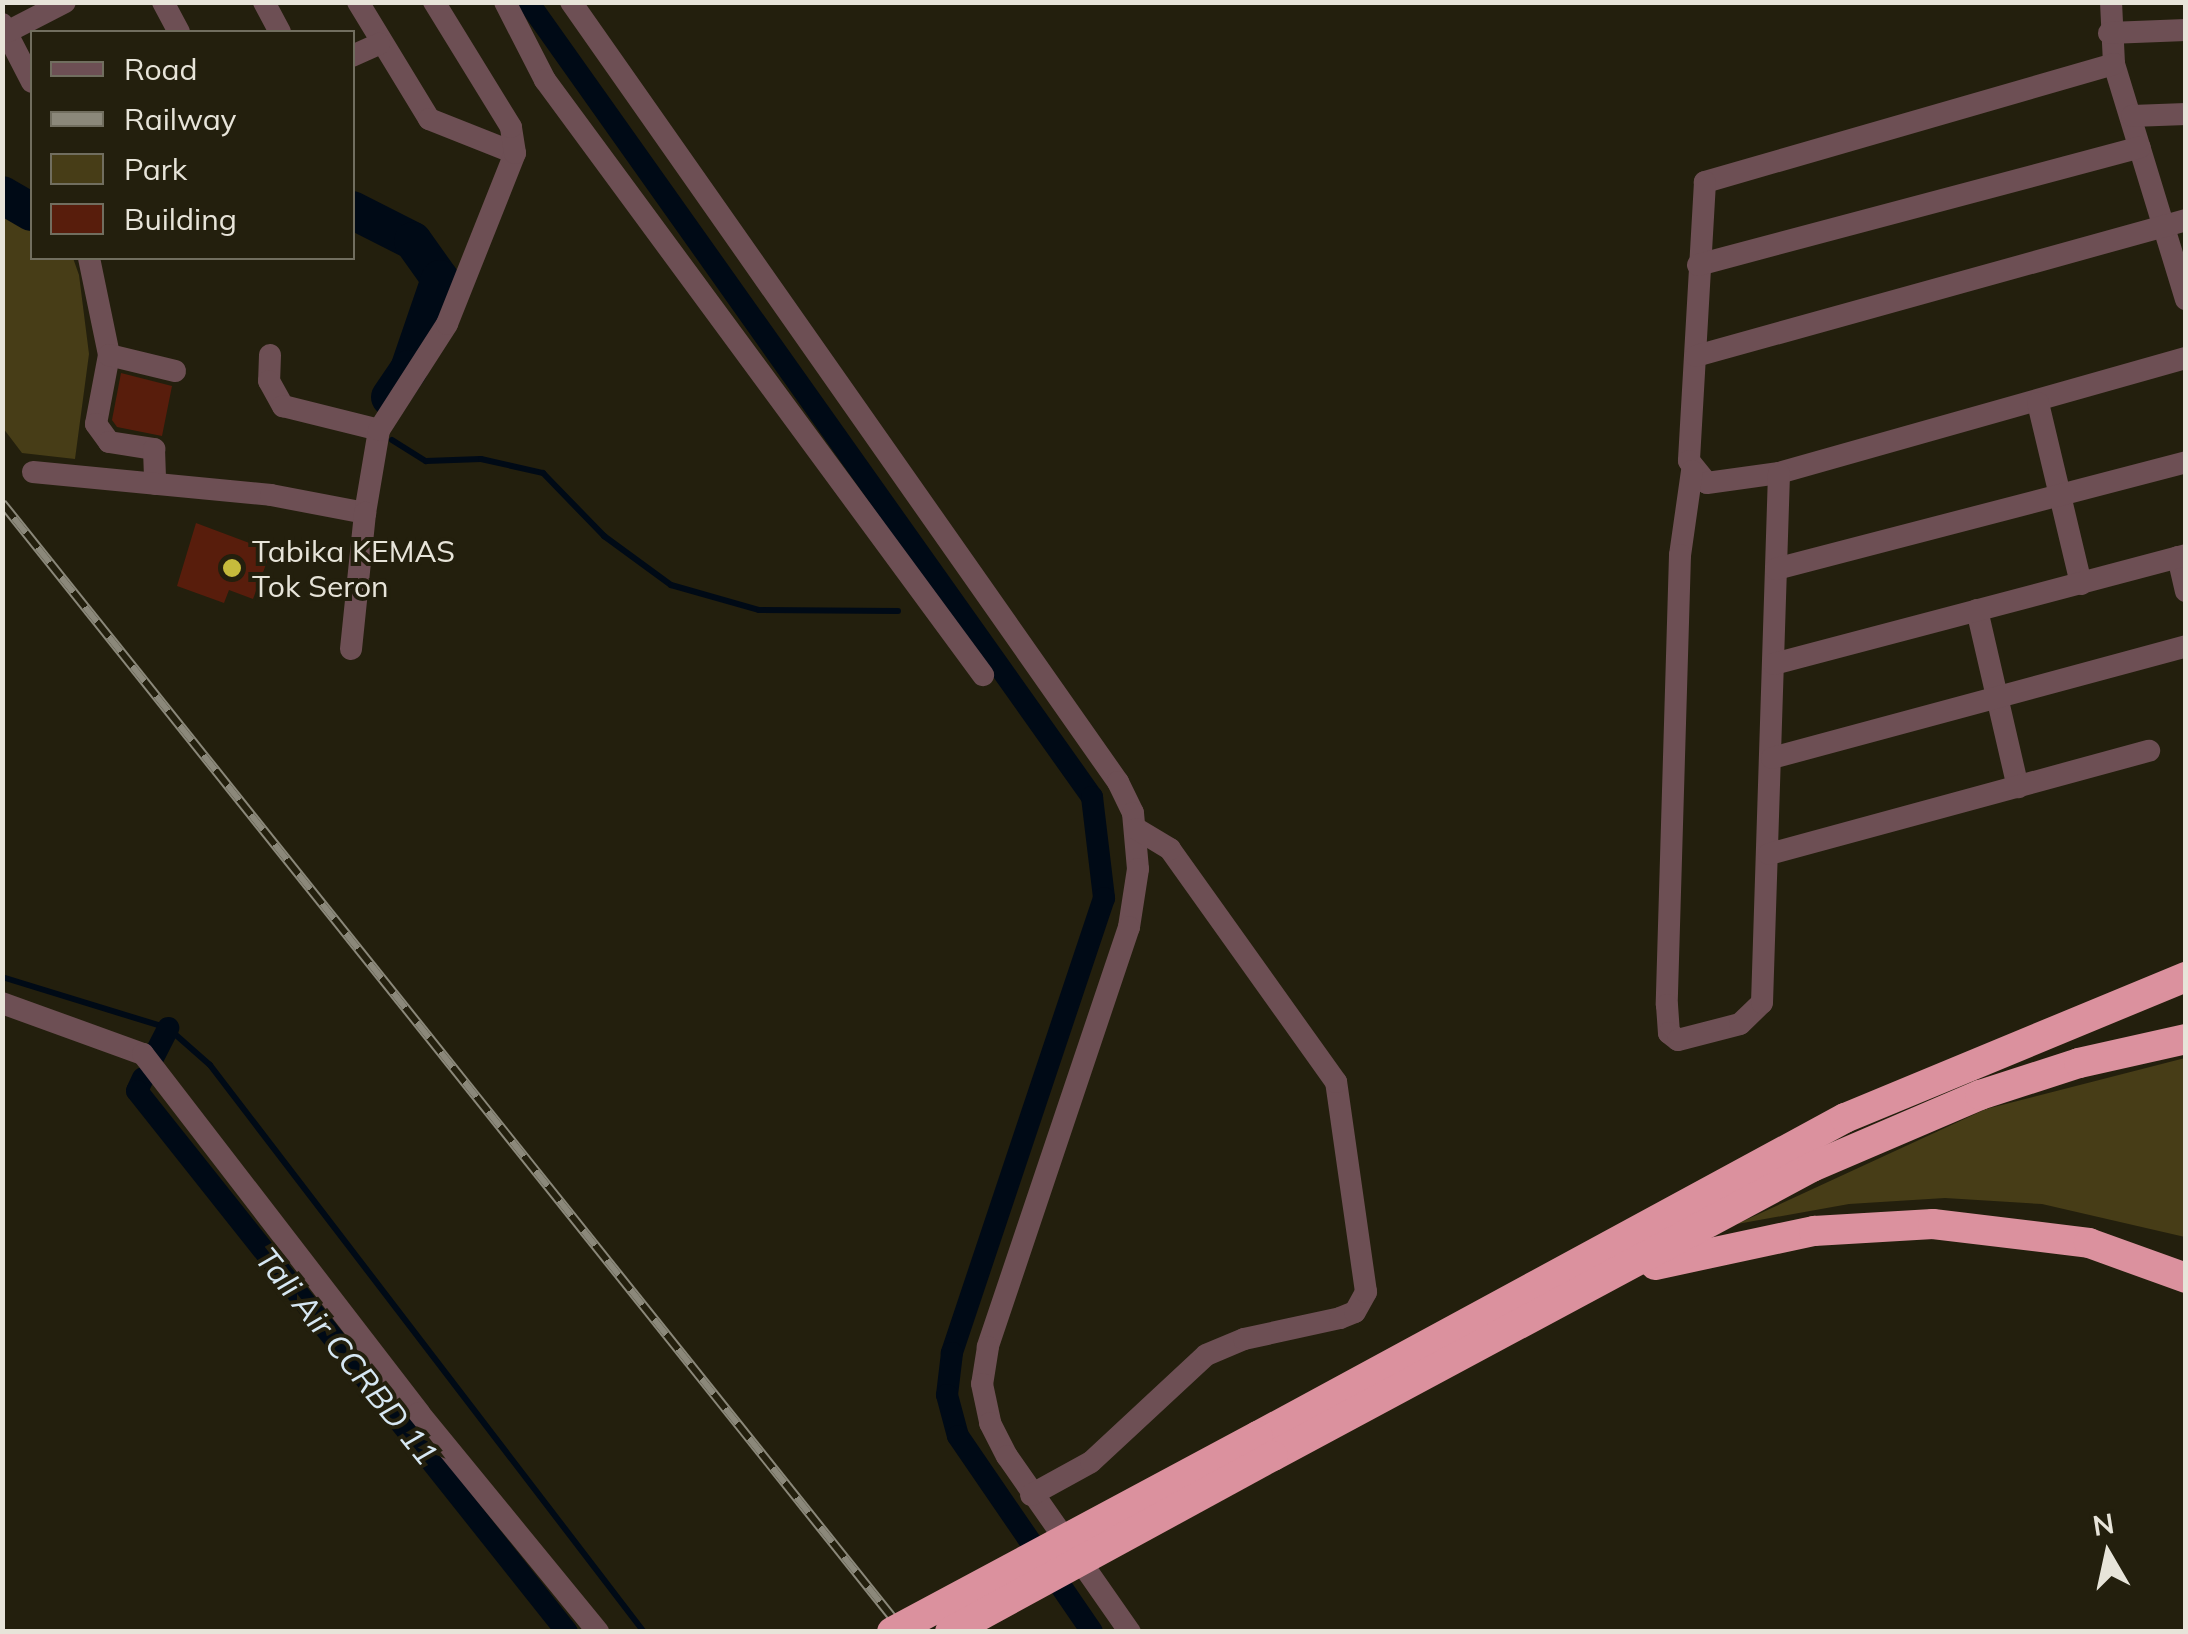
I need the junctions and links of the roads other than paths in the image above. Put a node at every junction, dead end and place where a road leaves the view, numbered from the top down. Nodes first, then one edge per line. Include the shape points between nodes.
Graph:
1 (64, 2) edge
2 (163, 2) edge
3 (264, 2) edge
4 (358, 2) edge
5 (505, 2) edge
6 (571, 2) edge
7 (2111, 2) edge
8 (442, 5) edge
9 (5, 28) edge
10 (178, 30) edge
11 (279, 30) edge
12 (2186, 30) edge
13 (2109, 33) junction
14 (379, 44) junction
15 (355, 55) edge
16 (2114, 64) junction
17 (30, 78) edge
18 (2186, 114) edge
19 (2132, 116) junction
20 (2140, 147) junction
21 (515, 154) junction
22 (2174, 223) edge
23 (89, 260) edge
24 (1698, 265) junction
25 (2186, 299) edge
26 (270, 355) dead end
27 (109, 356) junction
28 (1696, 356) junction
29 (2186, 358) edge
30 (176, 370) dead end
31 (2038, 402) junction
32 (380, 430) junction
33 (2186, 462) edge
34 (1692, 471) junction
35 (33, 472) dead end
36 (1779, 473) junction
37 (155, 484) junction
38 (2060, 497) junction
39 (365, 513) junction
40 (2182, 556) edge
41 (1776, 569) junction
42 (2081, 584) junction
43 (2186, 591) edge
44 (1977, 610) junction
45 (2186, 646) edge
46 (351, 649) dead end
47 (1774, 664) junction
48 (984, 675) dead end
49 (1995, 697) junction
50 (2149, 751) dead end
51 (1772, 758) junction
52 (2018, 786) junction
53 (1137, 829) junction
54 (1770, 854) junction
55 (2186, 977) edge
56 (2, 1003) edge
57 (2186, 1021) edge
58 (2186, 1039) edge
59 (1609, 1245) junction
60 (1608, 1277) junction
61 (2186, 1278) edge
62 (1266, 1446) junction
63 (1031, 1495) junction
64 (598, 1632) edge
65 (892, 1632) edge
66 (950, 1632) edge
67 (1130, 1632) edge

1 - 9 street
2 - 10 street
3 - 11 street
4 - 14 street
5 - 48 street via 546,80
6 - 53 street via 1118,782
7 - 13 street
8 - 21 street via 511,127
9 - 17 street
12 - 13 street
13 - 16 street
14 - 15 street
14 - 21 street via 429,119
16 - 19 street
16 - 24 street via 1713,176 1700,192
18 - 19 street
19 - 20 street
20 - 22 street
20 - 24 street
21 - 32 street via 447,324
22 - 25 street
22 - 28 street
23 - 27 street
24 - 28 street
26 - 32 street via 269,380 282,406
27 - 30 street
27 - 37 street via 96,424 109,442 154,449
28 - 34 street
29 - 31 street
31 - 36 street
31 - 38 street
32 - 39 street
33 - 38 street
34 - 36 street via 1707,482
34 - 54 street via 1680,555 1666,1005 1669,1033 1678,1040 1740,1024 1762,1003
35 - 37 street
36 - 41 street
37 - 39 street
38 - 41 street
38 - 42 street
39 - 46 street
40 - 42 street
40 - 43 street
41 - 47 street
42 - 44 street
44 - 47 street
44 - 49 street
45 - 49 street
47 - 51 street
49 - 51 street
49 - 52 street
50 - 52 street
51 - 54 street
52 - 54 street
53 - 63 street via 1129,928 985,1366 990,1422
53 - 63 street via 1170,849 1336,1082 1366,1292 1355,1312 1206,1355 1091,1462
55 - 59 highway via 1845,1118
56 - 64 street via 143,1054 419,1413
57 - 59 highway via 1981,1075 1800,1146
58 - 60 highway via 2079,1062 1980,1094 1812,1167
59 - 62 highway
60 - 61 highway via 1814,1231 1933,1224 2089,1244
60 - 62 highway
62 - 65 highway, bridge
62 - 66 highway, bridge
63 - 67 street

